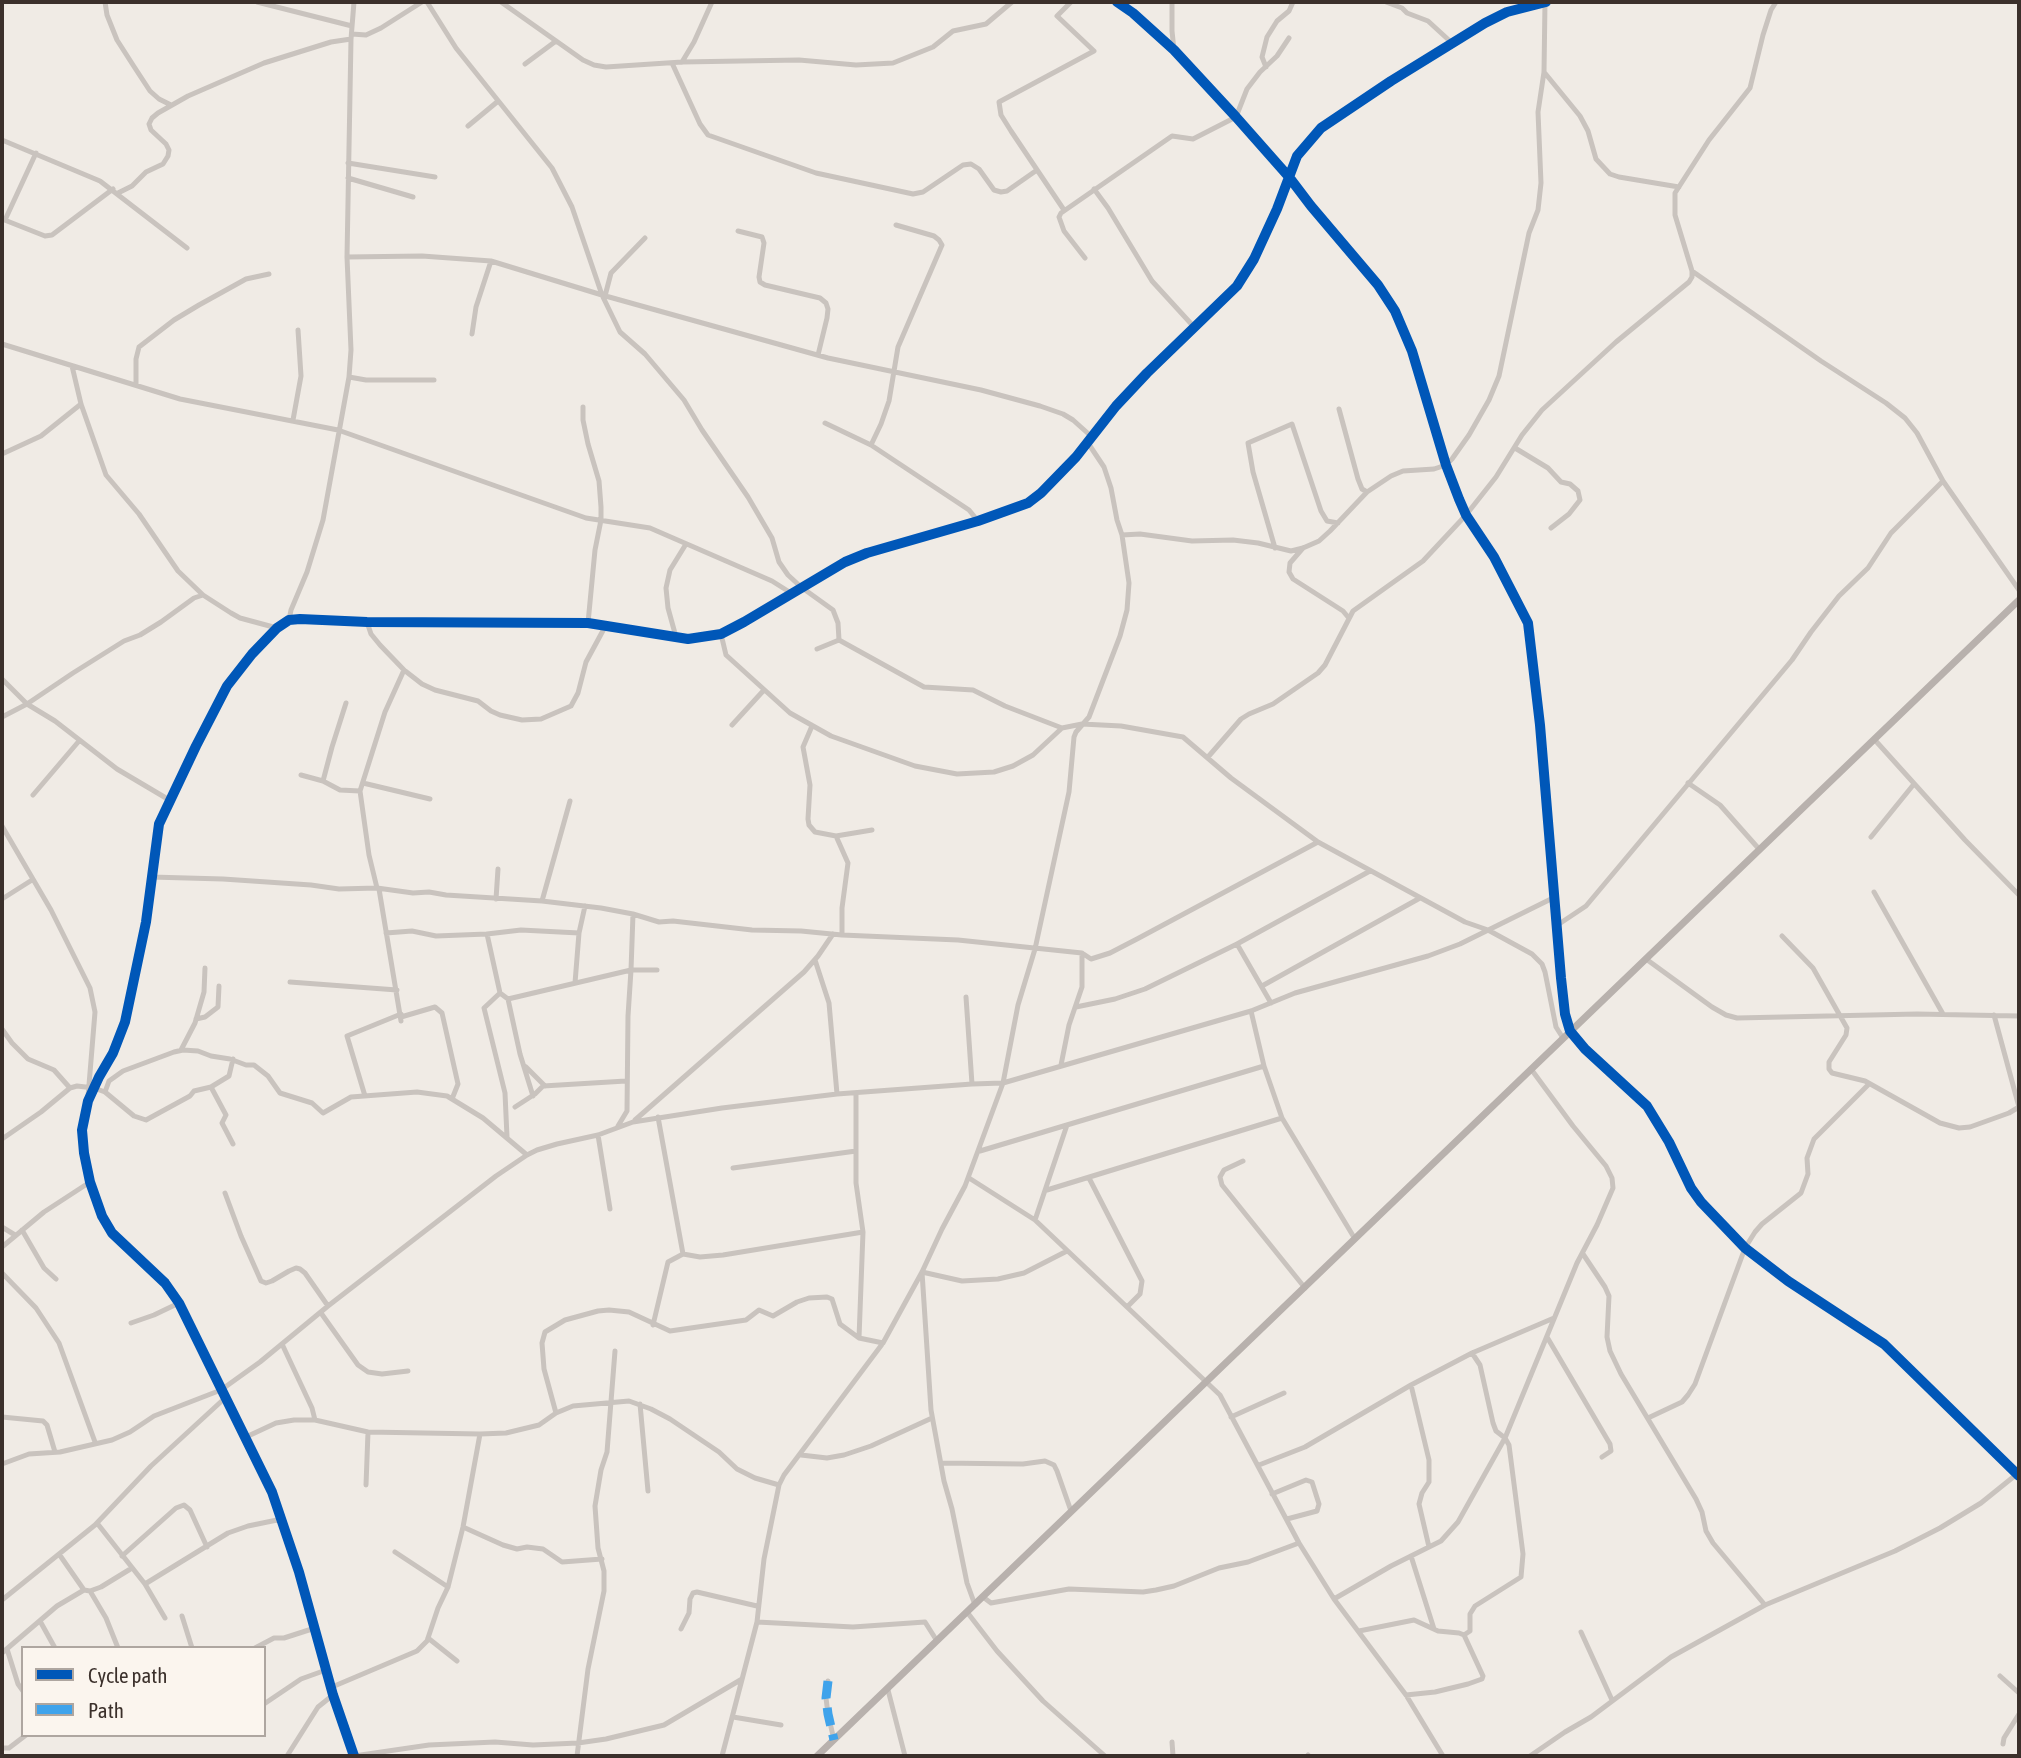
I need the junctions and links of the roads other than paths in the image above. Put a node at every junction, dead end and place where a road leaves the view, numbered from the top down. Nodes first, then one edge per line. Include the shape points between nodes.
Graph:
1 (104, 2) edge
2 (257, 2) edge
3 (354, 2) edge
4 (422, 2) edge
5 (427, 2) edge
6 (501, 2) edge
7 (712, 2) edge
8 (1012, 2) edge
9 (1071, 2) edge
10 (1117, 2) edge
11 (1172, 2) edge
12 (1293, 2) edge
13 (1386, 2) edge
14 (1545, 2) edge
15 (1776, 2) edge
16 (352, 26) junction
17 (352, 36) junction
18 (1289, 38) dead end
19 (555, 41) junction
20 (1452, 43) junction
21 (1174, 50) junction
22 (682, 62) junction
23 (673, 63) junction
24 (525, 64) dead end
25 (1266, 66) junction
26 (1545, 72) junction
27 (497, 102) junction
28 (171, 105) junction
29 (1236, 117) junction
30 (468, 126) dead end
31 (2, 140) edge
32 (36, 153) junction
33 (348, 163) junction
34 (1037, 170) junction
35 (435, 177) dead end
36 (1289, 177) junction
37 (348, 178) junction
38 (1679, 187) junction
39 (1094, 189) junction
40 (115, 191) junction
41 (413, 197) dead end
42 (1063, 210) junction
43 (3, 219) edge
44 (896, 225) dead end
45 (738, 231) dead end
46 (645, 238) dead end
47 (187, 248) dead end
48 (347, 257) junction
49 (1085, 258) dead end
50 (491, 261) junction
51 (1692, 271) junction
52 (269, 274) dead end
53 (604, 295) junction
54 (1195, 328) junction
55 (298, 330) dead end
56 (472, 334) dead end
57 (2, 344) edge
58 (818, 355) junction
59 (72, 366) junction
60 (893, 372) junction
61 (349, 377) junction
62 (434, 380) dead end
63 (136, 386) junction
64 (81, 404) junction
65 (583, 407) dead end
66 (1339, 409) dead end
67 (293, 420) junction
68 (825, 424) dead end
69 (338, 430) junction
70 (1090, 440) junction
71 (871, 445) junction
72 (1515, 448) junction
73 (2, 454) edge
74 (1446, 465) junction
75 (1943, 481) junction
76 (1367, 492) junction
77 (1466, 515) junction
78 (601, 520) junction
79 (978, 521) junction
80 (1338, 523) junction
81 (1551, 528) dead end
82 (1122, 535) junction
83 (686, 544) junction
84 (1275, 548) junction
85 (1303, 548) junction
86 (801, 587) junction
87 (2019, 590) edge
88 (791, 593) junction
89 (203, 596) junction
90 (2019, 600) edge
91 (1348, 617) junction
92 (289, 620) junction
93 (367, 622) junction
94 (588, 623) junction
95 (606, 625) junction
96 (277, 628) junction
97 (721, 634) junction
98 (676, 637) junction
99 (839, 640) junction
100 (817, 649) dead end
101 (404, 670) junction
102 (2, 679) edge
103 (764, 690) junction
104 (346, 703) dead end
105 (27, 704) junction
106 (2, 717) edge
107 (1082, 724) junction
108 (732, 725) dead end
109 (812, 726) junction
110 (1062, 728) junction
111 (1874, 738) junction
112 (79, 741) junction
113 (1208, 757) junction
114 (302, 775) dead end
115 (323, 781) junction
116 (363, 783) junction
117 (1688, 783) junction
118 (1914, 784) junction
119 (360, 792) junction
120 (33, 795) dead end
121 (430, 799) dead end
122 (171, 801) junction
123 (570, 802) dead end
124 (2, 826) edge
125 (872, 830) dead end
126 (836, 836) junction
127 (1871, 837) dead end
128 (1318, 842) junction
129 (1759, 849) junction
130 (499, 869) dead end
131 (1371, 871) junction
132 (151, 877) junction
133 (32, 880) junction
134 (378, 889) junction
135 (2018, 891) edge
136 (1874, 892) dead end
137 (1420, 898) junction
138 (1553, 898) junction
139 (2, 899) edge
140 (496, 899) junction
141 (542, 901) junction
142 (585, 906) junction
143 (633, 914) junction
144 (1556, 926) junction
145 (1488, 930) junction
146 (386, 933) junction
147 (579, 933) junction
148 (487, 934) junction
149 (833, 934) junction
150 (842, 935) junction
151 (1782, 936) dead end
152 (1237, 944) junction
153 (1035, 949) junction
154 (1082, 953) junction
155 (1646, 959) junction
156 (815, 960) junction
157 (205, 968) dead end
158 (631, 970) junction
159 (657, 970) dead end
160 (290, 982) dead end
161 (575, 983) junction
162 (219, 986) dead end
163 (1262, 986) junction
164 (397, 990) junction
165 (500, 993) junction
166 (966, 997) dead end
167 (508, 999) junction
168 (1271, 1003) junction
169 (1076, 1007) junction
170 (1251, 1011) junction
171 (1942, 1014) junction
172 (1994, 1015) junction
173 (1842, 1016) junction
174 (2019, 1016) edge
175 (401, 1017) junction
176 (196, 1019) junction
177 (2, 1029) edge
178 (1570, 1031) junction
179 (1563, 1038) junction
180 (181, 1050) junction
181 (233, 1059) junction
182 (524, 1065) junction
183 (1062, 1065) junction
184 (1264, 1066) junction
185 (1531, 1069) junction
186 (626, 1081) junction
187 (1003, 1083) junction
188 (972, 1084) junction
189 (1869, 1084) junction
190 (545, 1086) junction
191 (211, 1087) junction
192 (70, 1088) junction
193 (91, 1088) junction
194 (105, 1092) junction
195 (837, 1094) junction
196 (856, 1094) junction
197 (365, 1096) junction
198 (533, 1096) junction
199 (452, 1099) junction
200 (515, 1107) dead end
201 (2019, 1107) edge
202 (658, 1117) junction
203 (1282, 1118) junction
204 (633, 1122) junction
205 (1068, 1125) junction
206 (618, 1126) junction
207 (3, 1135) edge
208 (598, 1135) junction
209 (507, 1137) junction
210 (233, 1144) dead end
211 (856, 1151) junction
212 (980, 1151) junction
213 (527, 1155) junction
214 (1243, 1161) dead end
215 (733, 1168) dead end
216 (969, 1178) junction
217 (1089, 1178) junction
218 (90, 1182) junction
219 (1047, 1189) junction
220 (225, 1192) dead end
221 (610, 1209) dead end
222 (1035, 1220) junction
223 (2, 1227) edge
224 (22, 1230) junction
225 (863, 1232) junction
226 (15, 1236) junction
227 (1355, 1239) junction
228 (2, 1247) edge
229 (1745, 1248) junction
230 (1067, 1251) junction
231 (683, 1254) junction
232 (1583, 1254) junction
233 (922, 1272) junction
234 (2, 1273) edge
235 (55, 1279) dead end
236 (1305, 1288) junction
237 (179, 1303) junction
238 (328, 1306) junction
239 (1126, 1307) junction
240 (321, 1313) junction
241 (1554, 1318) junction
242 (131, 1323) dead end
243 (653, 1325) junction
244 (1547, 1337) junction
245 (859, 1338) junction
246 (883, 1342) junction
247 (282, 1344) junction
248 (615, 1351) dead end
249 (1472, 1353) junction
250 (408, 1371) dead end
251 (1206, 1381) junction
252 (1411, 1385) junction
253 (221, 1390) junction
254 (1284, 1394) dead end
255 (225, 1398) junction
256 (612, 1402) junction
257 (640, 1404) junction
258 (556, 1413) junction
259 (2, 1417) edge
260 (1231, 1417) junction
261 (932, 1418) junction
262 (1648, 1418) junction
263 (315, 1420) junction
264 (368, 1432) junction
265 (480, 1434) junction
266 (246, 1437) junction
267 (1505, 1438) junction
268 (95, 1442) junction
269 (55, 1452) junction
270 (801, 1455) junction
271 (1602, 1457) dead end
272 (942, 1463) junction
273 (2, 1464) edge
274 (1259, 1465) junction
275 (2018, 1475) edge
276 (366, 1485) dead end
277 (779, 1485) junction
278 (648, 1491) dead end
279 (1272, 1494) junction
280 (1071, 1511) junction
281 (282, 1519) junction
282 (1287, 1519) junction
283 (97, 1523) junction
284 (463, 1527) junction
285 (1299, 1543) junction
286 (207, 1547) junction
287 (1429, 1547) junction
288 (395, 1552) dead end
289 (59, 1554) junction
290 (122, 1556) junction
291 (1411, 1556) junction
292 (602, 1559) junction
293 (132, 1567) junction
294 (145, 1584) junction
295 (448, 1587) junction
296 (87, 1590) junction
297 (983, 1597) junction
298 (1334, 1599) junction
299 (2, 1600) edge
300 (975, 1605) junction
301 (1765, 1605) junction
302 (757, 1606) junction
303 (967, 1612) junction
304 (182, 1616) dead end
305 (164, 1618) dead end
306 (40, 1621) junction
307 (757, 1622) junction
308 (315, 1628) junction
309 (681, 1629) dead end
310 (1434, 1629) junction
311 (1359, 1631) junction
312 (1581, 1632) dead end
313 (1464, 1635) junction
314 (428, 1638) junction
315 (937, 1641) junction
316 (54, 1646) edge
317 (117, 1646) edge
318 (191, 1646) edge
319 (259, 1646) edge
320 (4, 1651) edge
321 (457, 1661) dead end
322 (326, 1670) junction
323 (2000, 1676) dead end
324 (742, 1679) junction
325 (828, 1681) dead end
326 (332, 1687) junction
327 (21, 1688) edge
328 (888, 1690) junction
329 (2019, 1693) edge
330 (333, 1695) junction
331 (1406, 1695) junction
332 (1612, 1700) junction
333 (266, 1703) edge
334 (2019, 1714) edge
335 (733, 1717) junction
336 (782, 1725) dead end
337 (23, 1737) edge
338 (834, 1740) junction
339 (1172, 1741) dead end
340 (578, 1743) junction
341 (2003, 1744) dead end
342 (2, 1748) edge
343 (287, 1756) edge
344 (354, 1756) edge
345 (577, 1756) edge
346 (722, 1756) edge
347 (817, 1756) edge
348 (905, 1756) edge
349 (1105, 1756) edge
350 (1173, 1756) edge
351 (1443, 1756) edge
352 (1530, 1756) edge

1 - 28 street via 117,40 133,65 150,91
2 - 16 street
3 - 16 street
4 - 17 street via 381,28
5 - 27 street
6 - 19 street
7 - 22 street
8 - 22 street via 986,24 953,31 933,47 893,63
9 - 34 street via 1058,16 1094,51 999,102 1001,115
10 - 21 street
11 - 21 street
12 - 25 street via 1267,37 1262,57
13 - 20 street via 1428,21
14 - 20 street via 1507,12
14 - 26 street
15 - 38 street via 1750,88
16 - 17 street
17 - 28 street via 264,62
17 - 33 street
18 - 25 street
19 - 23 street via 594,65
19 - 24 street
20 - 36 street via 1321,128 1297,156
21 - 29 street
22 - 23 street
23 - 34 street via 708,135 816,173 913,194 963,165 979,169 1001,192
25 - 29 street via 1247,89
26 - 38 street via 1580,116 1596,159 1610,174
26 - 74 street via 1538,112 1538,210 1529,233 1499,376 1469,435
27 - 30 street
27 - 53 street via 552,169 572,207
28 - 40 street via 149,124 166,144 169,156 132,186
29 - 36 street
29 - 39 street via 1193,139 1172,136
31 - 32 street
32 - 40 street
32 - 43 street
33 - 35 street
33 - 37 street
34 - 42 street
36 - 54 street via 1254,259 1237,286
36 - 74 street via 1395,311 1412,351
37 - 41 street
37 - 48 street
38 - 51 street via 1675,215
39 - 42 street
39 - 54 street via 1152,281
40 - 43 street via 52,235
40 - 47 street
42 - 49 street via 1059,217 1064,231
44 - 60 street via 934,236 942,245 898,347
45 - 58 street via 762,237 760,282 826,303
46 - 53 street via 611,273
48 - 50 street
48 - 61 street
50 - 53 street
50 - 56 street
51 - 72 street via 1689,282 1542,410
51 - 75 street via 1896,410 1917,433
52 - 63 street via 246,279 199,305 139,347
53 - 58 street
53 - 86 street via 620,332 684,400 748,497 772,538 779,562
54 - 70 street via 1116,406
55 - 67 street via 301,376
57 - 59 street
58 - 60 street
59 - 63 street
59 - 64 street
60 - 70 street via 1040,405 1073,420
60 - 71 street via 889,401
61 - 62 street
61 - 69 street
63 - 67 street
64 - 73 street via 41,436
64 - 89 street via 106,475 178,571
65 - 78 street via 599,481
66 - 76 street via 1358,479
67 - 69 street
68 - 71 street
69 - 78 street
69 - 92 street via 323,520
70 - 79 street via 1028,503
70 - 82 street via 1104,467
71 - 79 street via 969,510
72 - 77 street
72 - 81 street via 1578,491 1580,500 1570,514
74 - 76 street via 1403,471
74 - 77 street
75 - 87 street
75 - 117 street via 1891,533 1868,568 1839,596 1792,660
76 - 80 street
77 - 91 street via 1423,561
77 - 138 street via 1528,623
78 - 83 street via 650,528
78 - 94 street
79 - 86 street via 867,553
80 - 84 street via 1327,521 1321,511 1292,424 1248,443
80 - 85 street via 1319,541
82 - 84 street via 1233,540
82 - 107 street via 1129,583 1126,611 1089,717
83 - 88 street
83 - 98 street via 670,570 666,589
84 - 85 street
85 - 91 street via 1290,563 1293,579
86 - 88 street
86 - 99 street via 833,610
88 - 97 street
89 - 96 street via 240,618
89 - 105 street
90 - 111 main road
91 - 113 street via 1318,673 1273,704 1241,719
92 - 93 street
92 - 96 street
93 - 94 street
93 - 101 street via 371,634
94 - 95 street
95 - 98 street
95 - 101 street via 586,662 571,706 541,719 500,715 473,699 435,691
96 - 122 street via 227,686
97 - 98 street
97 - 103 street via 726,655
99 - 100 street
99 - 110 street via 924,687 973,690
101 - 116 street via 385,712
102 - 105 street
103 - 108 street
103 - 109 street
104 - 115 street
105 - 106 street
105 - 112 street
107 - 110 street
107 - 113 street via 1183,737
107 - 153 street via 1074,737 1069,792
109 - 110 street via 898,761 965,775 1013,766 1038,752
109 - 126 street via 803,747 810,785 809,825 815,832
111 - 118 street
111 - 129 main road
112 - 120 street
112 - 122 street
113 - 128 street
114 - 115 street
115 - 119 street via 340,790
116 - 119 street
116 - 121 street
117 - 129 street via 1720,805
117 - 144 street via 1586,906
118 - 127 street
118 - 135 street
119 - 134 street
122 - 132 street via 159,824
123 - 141 street
124 - 133 street
125 - 126 street
126 - 150 street via 848,863
128 - 131 street
128 - 154 street via 1110,953 1091,959
129 - 155 main road
130 - 140 street
131 - 137 street
131 - 152 street
132 - 134 street
132 - 193 street via 125,1022 113,1053
133 - 139 street
133 - 193 street via 70,943 90,988 94,1012
134 - 140 street
134 - 146 street
136 - 171 street
137 - 145 street
137 - 163 street
138 - 144 street
138 - 145 street
140 - 141 street
141 - 142 street
142 - 143 street
142 - 147 street
143 - 149 street via 659,922
143 - 158 street
144 - 178 street
145 - 168 street via 1428,956
145 - 179 street via 1542,964 1556,1027
146 - 148 street
146 - 164 street
147 - 148 street via 521,930
147 - 161 street
148 - 165 street
149 - 150 street
149 - 156 street
150 - 153 street
151 - 173 street via 1813,968
152 - 163 street
152 - 169 street via 1144,989
153 - 154 street
153 - 187 street via 1018,1005
154 - 169 street via 1082,987
155 - 173 street via 1726,1015
155 - 178 main road
156 - 195 street via 829,1003
156 - 204 street
157 - 176 street
158 - 159 street
158 - 161 street
158 - 186 street
160 - 164 street
161 - 167 street
162 - 176 street via 218,1007
163 - 168 street
164 - 175 street
165 - 167 street
165 - 209 street via 484,1008 505,1093
166 - 188 street
167 - 182 street
168 - 170 street
169 - 183 street
170 - 183 street
170 - 184 street
171 - 172 street
171 - 173 street
172 - 174 street
172 - 201 street
173 - 189 street via 1846,1035 1829,1069
175 - 197 street via 347,1036
175 - 199 street via 435,1007 442,1013 458,1084
176 - 180 street
177 - 192 street via 28,1059 54,1070
178 - 179 main road
178 - 229 street via 1647,1106 1691,1188
179 - 185 main road
180 - 181 street
180 - 194 street via 123,1071 108,1081
181 - 191 street via 229,1076
181 - 197 street via 254,1065 280,1093 312,1103 323,1112 351,1097
182 - 190 street
182 - 198 street
183 - 187 street
184 - 203 street
184 - 205 street
185 - 227 main road
185 - 232 street via 1612,1178 1613,1188
186 - 190 street
186 - 206 street via 626,1111
187 - 188 street
187 - 212 street
188 - 196 street
189 - 201 street via 1940,1123 1959,1128
189 - 229 street via 1814,1139 1801,1193 1762,1224
190 - 198 street
191 - 194 street via 194,1091 146,1120
191 - 210 street via 226,1115 222,1123
192 - 193 street
192 - 207 street
193 - 194 street
193 - 218 street via 82,1130
195 - 196 street
195 - 202 street
196 - 211 street
197 - 199 street via 435,1093
198 - 200 street
199 - 209 street
202 - 204 street
202 - 231 street
203 - 217 street
203 - 227 street
204 - 206 street
205 - 212 street
205 - 219 street
206 - 208 street
208 - 213 street
208 - 221 street
209 - 213 street
211 - 215 street
211 - 225 street
212 - 216 street
213 - 238 street
214 - 236 street via 1224,1170 1222,1185
216 - 222 street
216 - 233 street
217 - 219 street
217 - 239 street via 1142,1281 1140,1294
218 - 224 street
218 - 237 street via 112,1233 165,1283
219 - 222 street
220 - 238 street via 261,1281 300,1269
222 - 230 street
223 - 226 street
224 - 226 street
224 - 235 street
225 - 231 street via 723,1255
225 - 245 street
226 - 228 street
227 - 236 main road
229 - 262 street via 1695,1384 1682,1402
229 - 275 street via 1884,1344
230 - 233 street via 1024,1273 998,1279 962,1281
230 - 239 street
231 - 243 street via 667,1262
232 - 241 street
232 - 262 street via 1609,1296 1610,1351
233 - 246 street
233 - 261 street
234 - 268 street via 36,1308 58,1343
236 - 251 main road
237 - 242 street
237 - 253 street
238 - 240 street
239 - 251 street
240 - 247 street
240 - 250 street via 368,1372
241 - 244 street
241 - 249 street
243 - 245 street via 670,1331 746,1320 759,1310 773,1316 797,1302 827,1297 832,1298 840,1324
243 - 258 street via 629,1312 609,1310 565,1320 545,1332 544,1369
244 - 267 street
244 - 271 street via 1610,1444 1611,1451
245 - 246 street
246 - 270 street
247 - 253 street
247 - 263 street
248 - 256 street
249 - 252 street
249 - 267 street via 1480,1365 1496,1431
251 - 260 street via 1220,1395
251 - 280 main road
252 - 274 street via 1305,1447
252 - 287 street via 1429,1460 1429,1482 1419,1504
253 - 255 street
253 - 268 street via 154,1416 112,1440
254 - 260 street
255 - 266 street
255 - 283 street
256 - 257 street
256 - 258 street via 573,1406
256 - 292 street via 595,1506
257 - 277 street via 692,1433 737,1469
257 - 278 street
258 - 265 street via 524,1430
259 - 269 street via 43,1421
260 - 274 street
261 - 270 street via 844,1455
261 - 272 street
262 - 301 street via 1696,1499 1713,1543
263 - 264 street
263 - 266 street via 276,1423
264 - 265 street
264 - 276 street
265 - 284 street
266 - 281 street
267 - 287 street via 1458,1522
267 - 313 street via 1512,1458 1521,1577 1475,1606 1470,1631
268 - 269 street
269 - 273 street via 29,1454
270 - 277 street
272 - 280 street via 1045,1461 1054,1465
272 - 300 street
274 - 279 street
275 - 301 street via 1940,1528
277 - 302 street
279 - 282 street
279 - 282 street via 1306,1480 1312,1482 1317,1511
280 - 297 main road
281 - 286 street via 248,1526
281 - 308 street
282 - 285 street
283 - 289 street
283 - 290 street
284 - 292 street via 510,1547 543,1549 562,1562
284 - 295 street
285 - 297 street via 1156,1590 1069,1589 991,1603
285 - 298 street
286 - 290 street via 184,1505
286 - 294 street
287 - 291 street
288 - 295 street
289 - 296 street
289 - 299 street
290 - 293 street
291 - 298 street
291 - 310 street
292 - 340 street via 604,1591
293 - 294 street
293 - 296 street via 101,1587
294 - 305 street
295 - 314 street
296 - 306 street
296 - 317 street
297 - 300 main road
298 - 311 street
300 - 303 main road
301 - 332 street via 1671,1657
302 - 307 street
302 - 309 street via 693,1593
303 - 315 main road
303 - 349 street via 1043,1701
304 - 318 street
306 - 316 street
306 - 320 street
307 - 315 street via 853,1628 925,1622
307 - 324 street
308 - 319 street
308 - 322 street
310 - 311 street via 1415,1620
310 - 313 street
311 - 331 street
312 - 332 street
313 - 331 street via 1482,1679
314 - 321 street
314 - 326 street via 418,1651
315 - 328 main road
320 - 327 street
322 - 326 street
322 - 333 street via 301,1679
323 - 329 street
324 - 335 street
324 - 340 street via 664,1725
325 - 338 street via 826,1698
326 - 330 street
328 - 338 main road
328 - 348 street
330 - 343 street via 318,1707
330 - 344 street
331 - 351 street
332 - 352 street
334 - 341 street
335 - 336 street
335 - 346 street
337 - 342 street
338 - 347 main road
339 - 350 street
340 - 344 street via 429,1745
340 - 345 street

